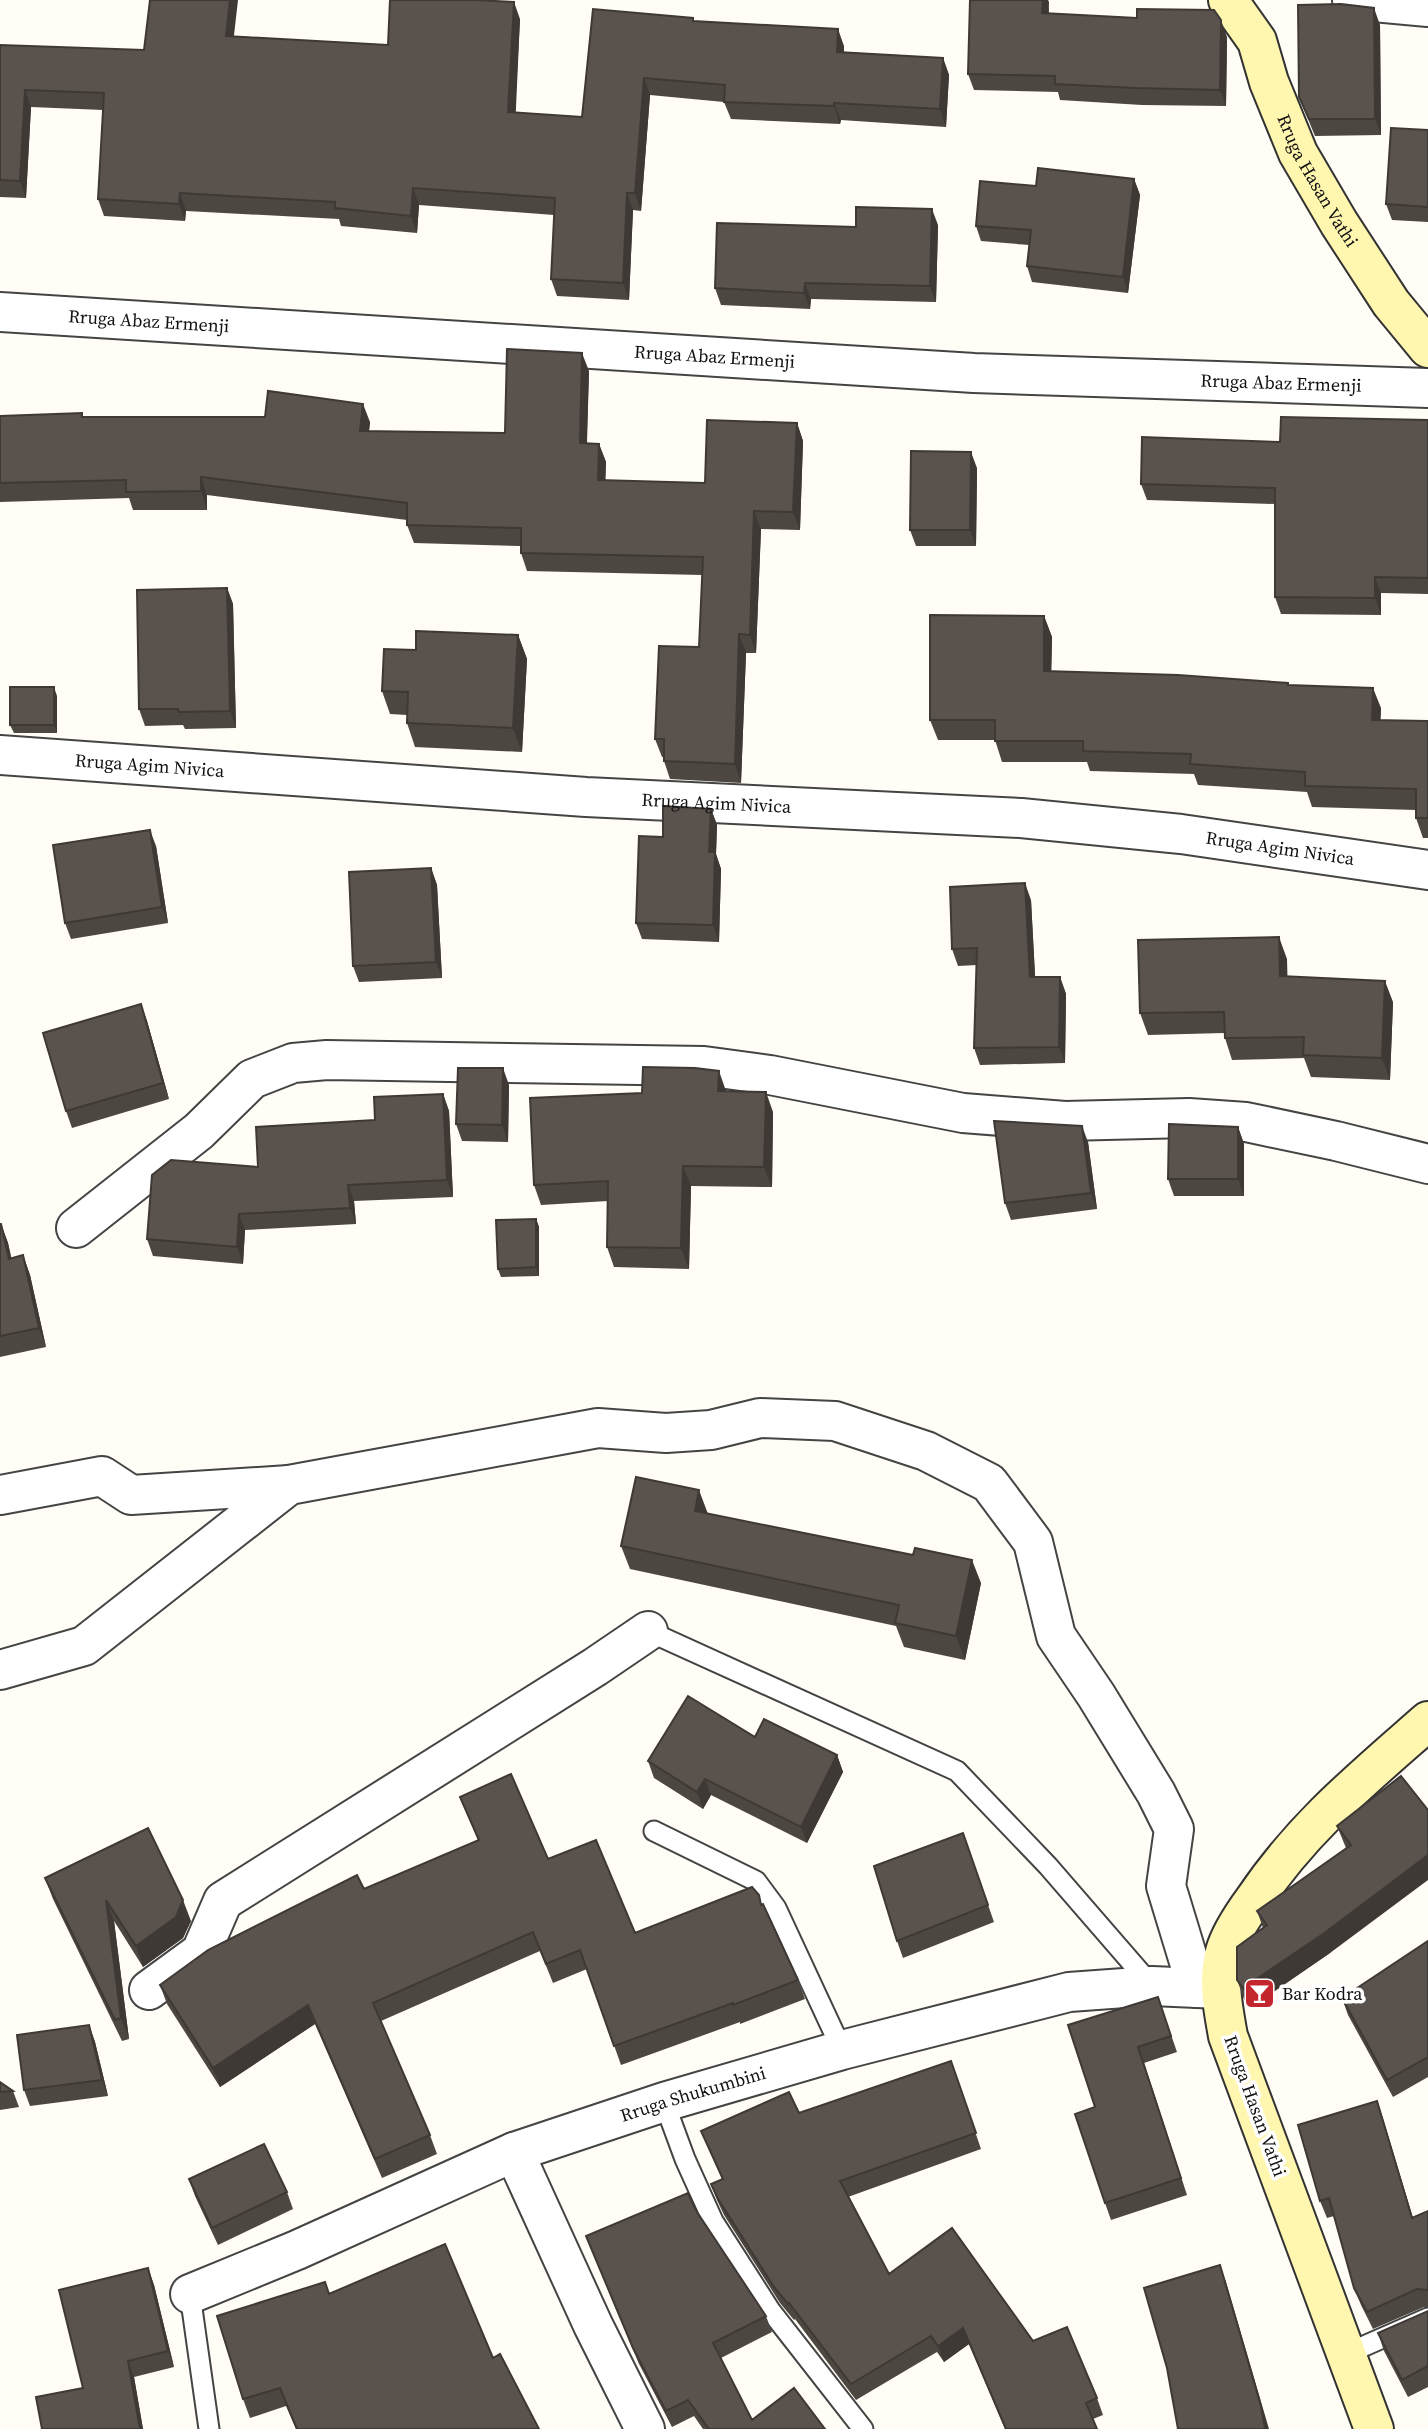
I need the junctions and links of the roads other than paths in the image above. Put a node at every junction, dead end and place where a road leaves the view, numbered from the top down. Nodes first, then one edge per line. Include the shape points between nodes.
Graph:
1 (1228, 0) edge
2 (1352, 0) edge
3 (1428, 7) edge
4 (0, 312) edge
5 (1428, 348) edge
6 (1428, 388) edge
7 (0, 755) edge
8 (1428, 870) edge
9 (1428, 1164) edge
10 (76, 1228) dead end
11 (289, 1485) junction
12 (0, 1495) edge
13 (648, 1631) joint
14 (0, 1670) edge
15 (1428, 1721) edge
16 (654, 1831) dead end
17 (1152, 1986) junction
18 (1209, 1989) junction
19 (149, 1990) dead end
20 (842, 2050) junction
21 (664, 2102) junction
22 (514, 2152) junction
23 (190, 2294) joint
24 (1428, 2318) edge
25 (1346, 2354) junction
26 (209, 2429) edge
27 (645, 2429) edge
28 (863, 2429) edge
29 (1374, 2429) edge

1 - 5 street, Rruga Hasan Vathi via 1257,41 1298,153 1391,303
2 - 3 street
4 - 6 street, Rruga Abaz Ermenji via 961,372
7 - 8 street, Rruga Agim Nivica via 586,797 1021,818 1181,834
9 - 10 street via 1246,1122 1189,1118 1065,1121 963,1113 704,1066 327,1060 293,1063 252,1079 199,1131
11 - 12 street via 131,1495 102,1476
11 - 14 street via 84,1646
11 - 18 street via 597,1428 666,1433 711,1430 760,1418 835,1421 926,1451 989,1483 1033,1542 1056,1636 1157,1793 1174,1829 1166,1886
13 - 17 lane via 957,1771 1048,1866
13 - 19 street via 223,1900 201,1952
15 - 18 street, Rruga Hasan Vathi via 1335,1803 1279,1863 1244,1914
16 - 20 lane via 756,1881 776,1908
17 - 18 street, Rruga Shukumbini
17 - 20 street, Rruga Shukumbini via 1069,1992
18 - 25 street, Rruga Hasan Vathi
20 - 21 street, Rruga Shukumbini
21 - 22 street, Rruga Shukumbini
21 - 28 lane via 713,2221 770,2309
22 - 23 street, Rruga Shukumbini
22 - 27 street
23 - 26 lane
24 - 25 lane
25 - 29 street, Rruga Hasan Vathi

